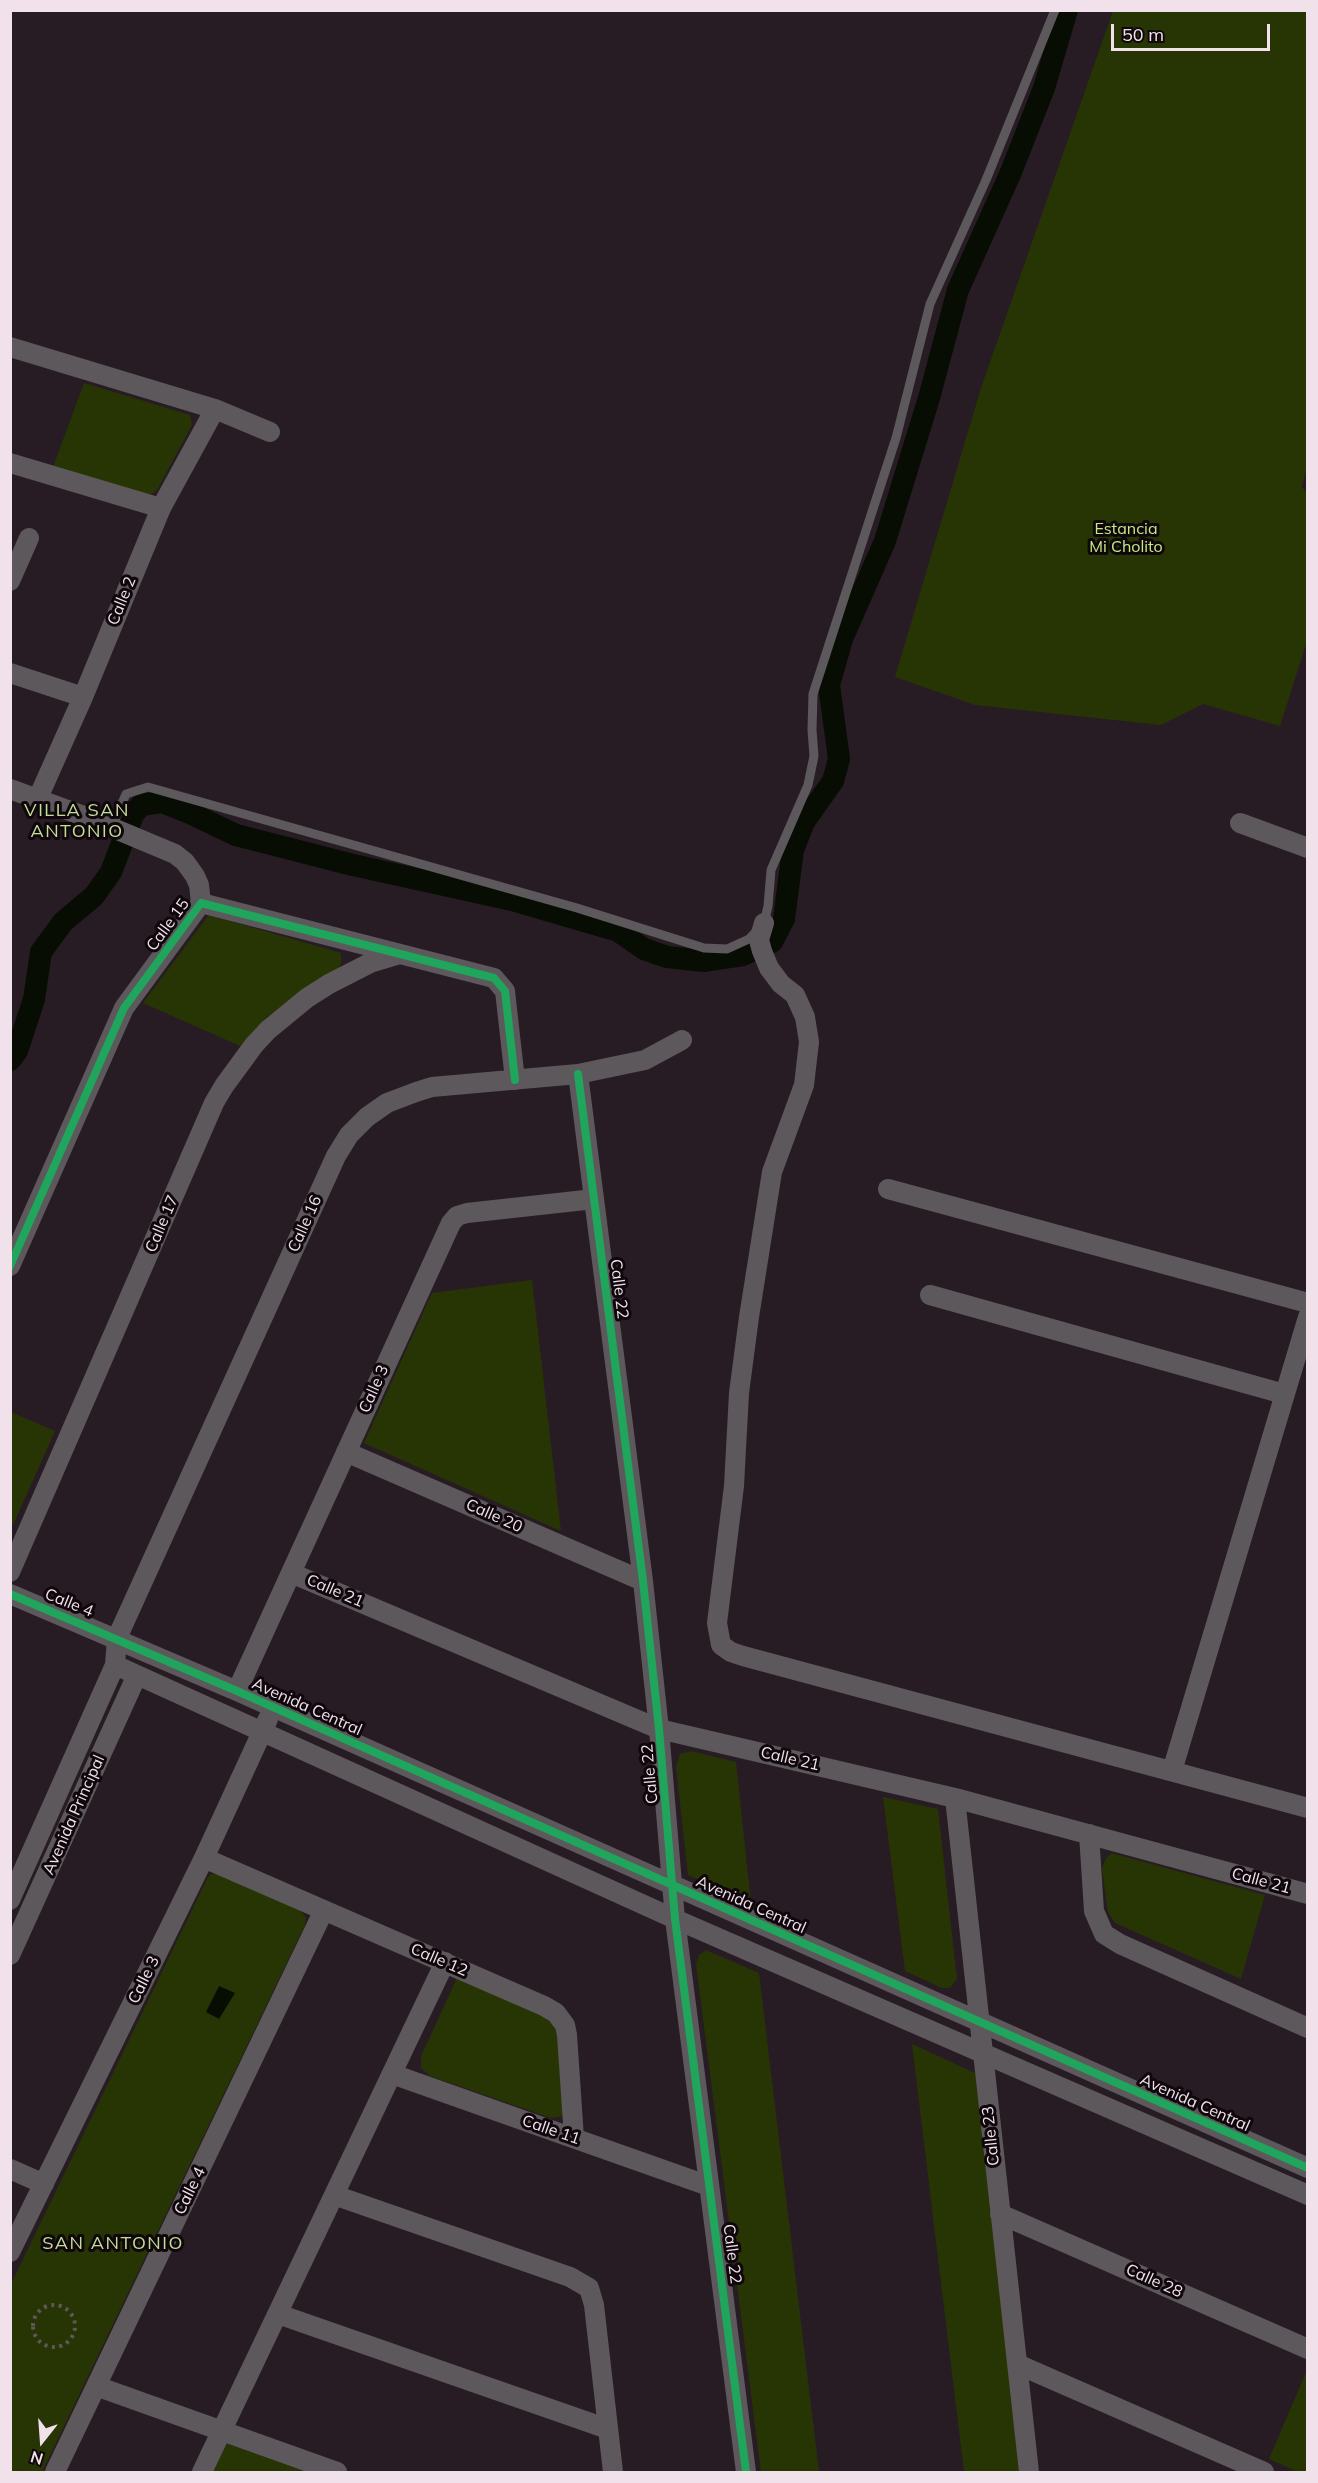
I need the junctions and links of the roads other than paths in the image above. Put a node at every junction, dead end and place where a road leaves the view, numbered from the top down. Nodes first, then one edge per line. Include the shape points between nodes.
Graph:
1 (1055, 10) edge
2 (10, 347) edge
3 (215, 409) junction
4 (270, 432) dead end
5 (10, 463) edge
6 (160, 508) junction
7 (29, 538) dead end
8 (11, 580) edge
9 (10, 673) edge
10 (83, 697) junction
11 (10, 789) edge
12 (38, 798) junction
13 (1240, 822) dead end
14 (120, 830) junction
15 (1308, 848) edge
16 (201, 903) junction
17 (762, 938) junction
18 (403, 954) junction
19 (682, 1040) dead end
20 (578, 1074) junction
21 (515, 1080) junction
22 (888, 1189) dead end
23 (594, 1198) junction
24 (10, 1266) edge
25 (930, 1295) dead end
26 (1308, 1303) edge
27 (1308, 1317) edge
28 (1284, 1394) junction
29 (346, 1452) junction
30 (10, 1572) edge
31 (291, 1573) junction
32 (643, 1581) junction
33 (10, 1594) edge
34 (117, 1638) junction
35 (115, 1665) junction
36 (137, 1675) junction
37 (237, 1690) junction
38 (273, 1707) junction
39 (659, 1728) junction
40 (262, 1731) junction
41 (1172, 1770) junction
42 (955, 1798) junction
43 (1308, 1808) edge
44 (1089, 1834) junction
45 (204, 1858) junction
46 (672, 1885) junction
47 (1308, 1894) edge
48 (10, 1900) edge
49 (324, 1910) junction
50 (675, 1919) junction
51 (10, 1955) edge
52 (445, 1962) junction
53 (978, 2021) junction
54 (1308, 2028) edge
55 (982, 2053) junction
56 (392, 2074) junction
57 (574, 2138) junction
58 (1308, 2168) edge
59 (10, 2169) edge
60 (44, 2184) junction
61 (710, 2186) junction
62 (334, 2195) junction
63 (1308, 2195) edge
64 (1000, 2214) junction
65 (10, 2252) edge
66 (278, 2314) junction
67 (1308, 2349) edge
68 (1017, 2364) junction
69 (96, 2386) junction
70 (608, 2429) junction
71 (222, 2431) junction
72 (55, 2472) edge
73 (202, 2472) edge
74 (337, 2472) edge
75 (613, 2472) edge
76 (746, 2472) edge
77 (1029, 2472) edge
78 (1264, 2472) edge

1 - 17 lane via 986,180 930,304 896,438 813,694 812,770 771,870
2 - 3 street
3 - 4 street
3 - 6 street, Calle 2
5 - 6 street
6 - 10 street, Calle 2
7 - 8 street
9 - 10 street
10 - 12 street, Calle 2
11 - 12 street, Calle 15
12 - 14 street, Calle 15
13 - 15 street
14 - 16 street, Calle 15 via 185,862 199,885
14 - 17 lane via 126,794 148,788 577,908 704,948 716,949
16 - 18 street, Calle 15
16 - 24 street, Calle 15 via 124,1008
17 - 41 street via 769,968 795,995 805,1017 809,1042 804,1085 772,1172 749,1317 717,1623 721,1645 743,1656
18 - 21 street, Calle 15 via 489,975 499,981 507,1002
18 - 30 street, Calle 17 via 370,963 307,998 268,1030 224,1086
19 - 20 street, Calle 16 via 645,1060
20 - 21 street, Calle 16
20 - 23 street, Calle 22
21 - 34 street, Calle 16 via 432,1087 403,1096 367,1117 349,1135 336,1156
22 - 26 street
23 - 29 street, Calle 3 via 457,1216 447,1229
23 - 32 street, Calle 22
25 - 28 street
27 - 28 street
28 - 41 street
29 - 31 street, Calle 3
29 - 32 street, Calle 20
31 - 37 street, Calle 3
31 - 39 street, Calle 21
32 - 39 street, Calle 22
33 - 34 street, Calle 4
34 - 35 street, Avenida Principal
34 - 37 street, Avenida Central
35 - 36 street
35 - 48 street, Avenida Principal
36 - 40 street
36 - 51 street, Avenida Principal
37 - 38 street, Avenida Central
38 - 40 street, Calle 3
38 - 46 street, Avenida Central
39 - 42 street, Calle 21
39 - 46 street, Calle 22
40 - 45 street, Calle 3
40 - 50 street
41 - 43 street
42 - 44 street, Calle 21
42 - 53 street, Calle 23
44 - 47 street, Calle 21
44 - 54 street via 1094,1911 1104,1934
45 - 49 street, Calle 12
45 - 60 street, Calle 3
46 - 50 street, Calle 22
46 - 53 street, Avenida Central
49 - 52 street, Calle 12
49 - 69 street, Calle 4
50 - 55 street
50 - 61 street, Calle 22
52 - 56 street
52 - 57 street, Calle 12 via 544,2006 561,2019 567,2035
53 - 55 street, Calle 23
53 - 58 street, Avenida Central
55 - 63 street
55 - 64 street, Calle 23
56 - 57 street, Calle 11
56 - 62 street
57 - 61 street, Calle 11
59 - 60 street
60 - 65 street, Calle 3
61 - 76 street, Calle 22
62 - 66 street
62 - 70 street via 570,2277 590,2288
64 - 67 street, Calle 28
64 - 68 street, Calle 23
66 - 70 street
66 - 71 street
68 - 77 street, Calle 23
68 - 78 street
69 - 71 street
69 - 72 street, Calle 4
70 - 75 street
71 - 73 street
71 - 74 street

